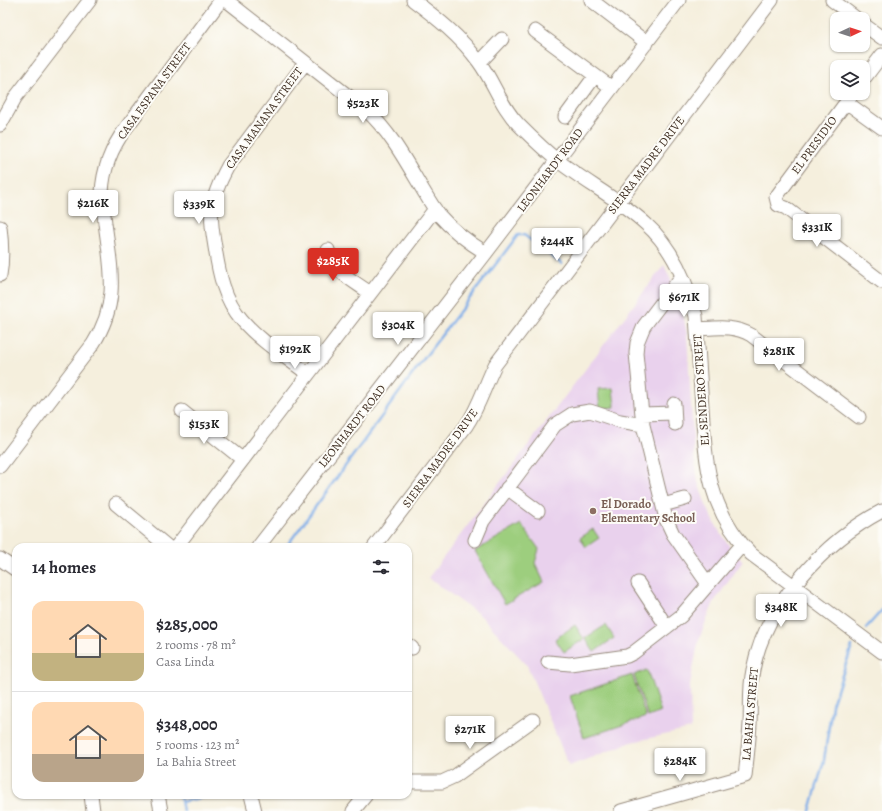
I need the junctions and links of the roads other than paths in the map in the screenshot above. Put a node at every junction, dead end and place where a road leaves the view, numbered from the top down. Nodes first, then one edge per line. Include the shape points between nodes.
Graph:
1 (90, 0) edge
2 (221, 0) edge
3 (226, 0) edge
4 (412, 0) edge
5 (592, 0) edge
6 (679, 0) edge
7 (772, 0) edge
8 (832, 0) edge
9 (848, 12) edge
10 (870, 29) edge
11 (535, 30) dead end
12 (882, 38) edge
13 (502, 39) dead end
14 (646, 43) junction
15 (882, 55) edge
16 (480, 62) junction
17 (305, 63) junction
18 (870, 71) edge
19 (595, 76) junction
20 (612, 88) junction
21 (848, 100) edge
22 (853, 100) edge
23 (565, 117) dead end
24 (0, 125) edge
25 (882, 128) edge
26 (557, 160) junction
27 (618, 202) junction
28 (435, 209) junction
29 (0, 227) edge
30 (328, 250) dead end
31 (486, 253) junction
32 (0, 275) edge
33 (682, 276) junction
34 (882, 282) edge
35 (370, 294) junction
36 (697, 329) junction
37 (308, 374) junction
38 (182, 411) dead end
39 (674, 414) dead end
40 (859, 417) dead end
41 (642, 420) junction
42 (242, 459) junction
43 (0, 466) edge
44 (507, 488) junction
45 (685, 499) dead end
46 (116, 504) dead end
47 (663, 505) junction
48 (538, 511) dead end
49 (882, 511) edge
50 (475, 540) dead end
51 (163, 543) edge
52 (179, 543) edge
53 (261, 543) edge
54 (377, 543) edge
55 (742, 545) junction
56 (0, 559) edge
57 (12, 567) edge
58 (638, 583) dead end
59 (708, 584) junction
60 (794, 586) junction
61 (667, 627) junction
62 (882, 652) edge
63 (548, 662) dead end
64 (533, 720) dead end
65 (412, 782) edge
66 (92, 799) edge
67 (159, 799) edge
68 (251, 799) edge
69 (363, 799) edge
70 (93, 811) edge
71 (161, 811) edge
72 (255, 811) edge
73 (353, 811) edge
74 (621, 811) edge

1 - 24 street via 15,98
2 - 43 street, CASA ESPANA STREET via 113,148 105,170 102,194 112,280 111,302 106,318 93,344
3 - 17 street
4 - 16 street, EL SENDERO STREET via 464,42
5 - 14 street
6 - 14 street, LEONHARDT ROAD
7 - 27 street, SIERRA MADRE DRIVE
8 - 9 street
10 - 12 street
11 - 19 street
13 - 16 street
14 - 20 street, LEONHARDT ROAD
15 - 18 street
16 - 26 street, EL SENDERO STREET via 510,115
17 - 28 street via 378,121
17 - 37 street, CASA MANANA STREET via 228,166 214,199 211,222 218,272 233,308 243,322
19 - 20 street
19 - 23 street
20 - 26 street, LEONHARDT ROAD
21 - 34 street, EL PRESIDIO via 776,198 778,205 786,208
22 - 25 street
26 - 27 street, EL SENDERO STREET
26 - 31 street, LEONHARDT ROAD
27 - 33 street, EL SENDERO STREET via 647,224 661,240
27 - 54 street, SIERRA MADRE DRIVE via 495,365 466,426
28 - 31 street via 468,242
28 - 35 street
29 - 32 street
30 - 35 street via 331,261 337,268
31 - 53 street, LEONHARDT ROAD
33 - 36 street, EL SENDERO STREET via 691,296
33 - 41 street via 644,326 637,344
35 - 37 street
36 - 40 street via 726,327 743,330
36 - 55 street, EL SENDERO STREET via 708,471 720,512
37 - 42 street
38 - 42 street
39 - 41 street
41 - 44 street via 620,421 590,411 572,414 556,425
41 - 47 street
42 - 52 street
44 - 48 street
44 - 50 street via 483,521
45 - 47 street
46 - 51 street
47 - 59 street via 673,534
49 - 60 street, LA BAHIA STREET via 828,548
55 - 59 street via 722,560
55 - 60 street, EL SENDERO STREET
56 - 57 street
58 - 61 street
59 - 61 street via 686,601 681,616
60 - 62 street, EL SENDERO STREET
60 - 74 street, LA BAHIA STREET via 775,612 757,652 750,687 750,725 745,776
61 - 63 street via 627,656 570,664
64 - 65 street via 455,776 442,782
66 - 70 street
67 - 71 street
68 - 72 street
69 - 73 street

